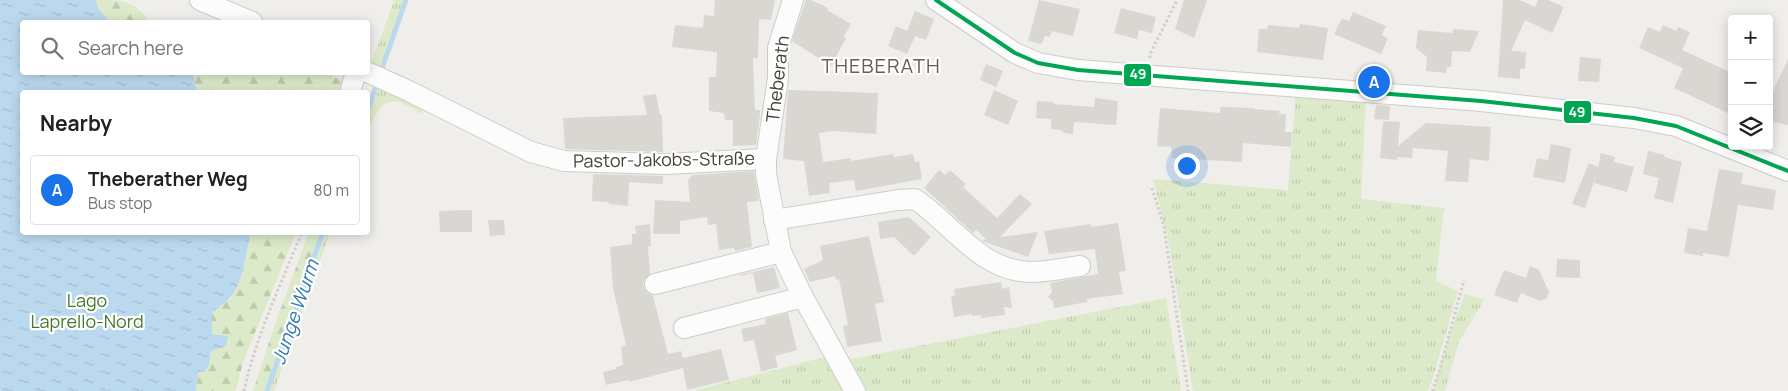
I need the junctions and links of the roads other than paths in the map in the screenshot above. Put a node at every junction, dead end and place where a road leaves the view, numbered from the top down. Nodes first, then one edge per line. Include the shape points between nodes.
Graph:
1 (200, 0) edge
2 (793, 0) edge
3 (936, 0) edge
4 (247, 20) edge
5 (366, 78) edge
6 (766, 159) junction
7 (1788, 171) edge
8 (774, 220) junction
9 (781, 252) junction
10 (1080, 266) dead end
11 (655, 284) dead end
12 (803, 297) junction
13 (684, 328) dead end
14 (855, 391) edge

1 - 4 street
2 - 6 street, Theberath via 778,48 778,78
3 - 7 street via 1003,46 1038,63 1078,70 1480,101 1634,118 1676,126
5 - 6 street, Pastor-Jakobs-Straße via 531,152 564,161 665,164
6 - 8 street, Pastor-Jakobs-Straße
8 - 9 street, Pastor-Jakobs-Straße
8 - 10 street via 915,199 974,250 1007,268 1030,272
9 - 11 street
9 - 12 street, Pastor-Jakobs-Straße
12 - 13 street
12 - 14 street, Pastor-Jakobs-Straße

